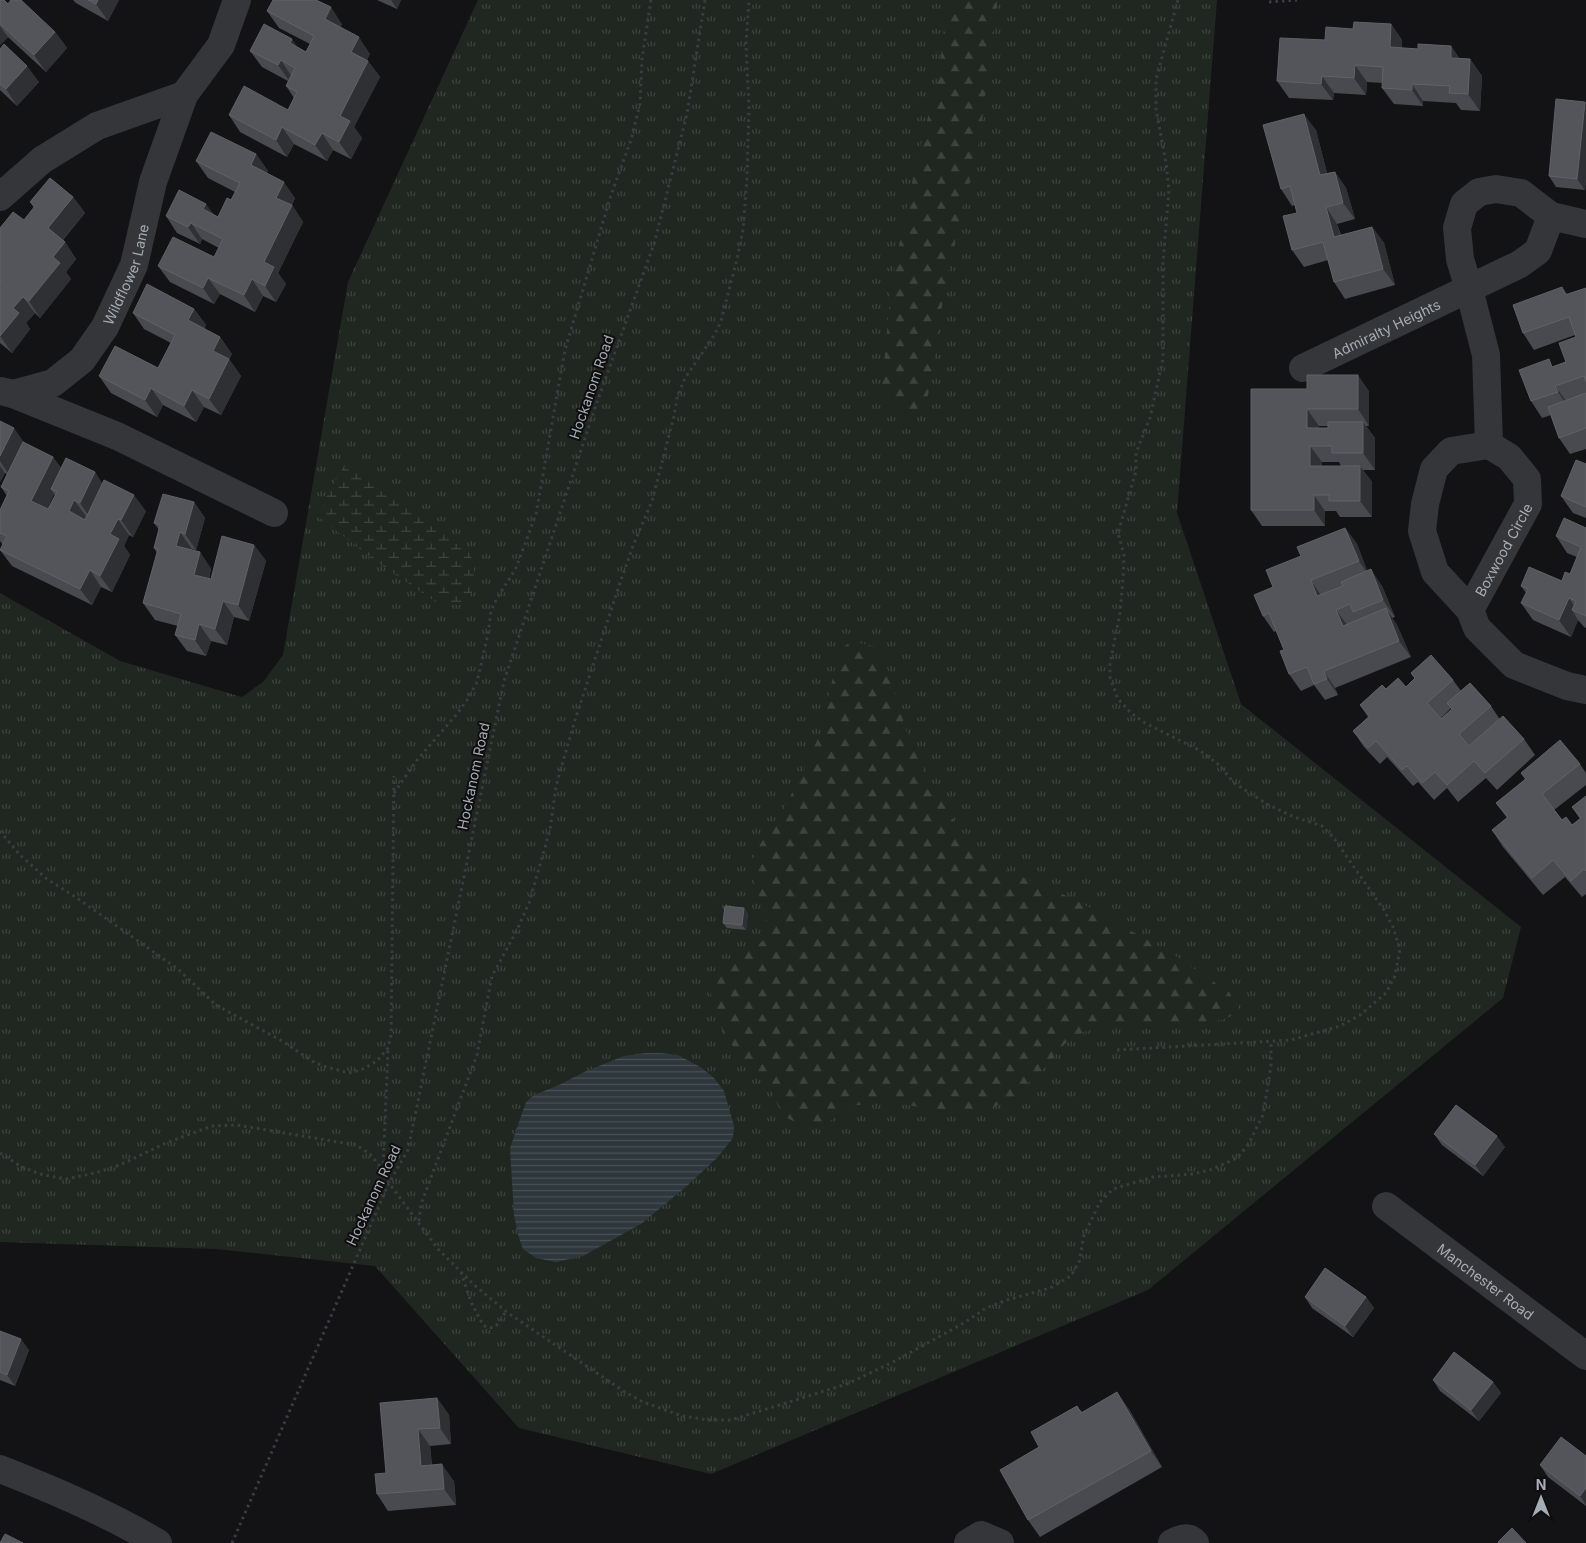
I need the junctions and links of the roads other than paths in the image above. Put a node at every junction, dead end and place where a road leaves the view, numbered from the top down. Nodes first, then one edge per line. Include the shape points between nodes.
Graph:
1 (237, 0) edge
2 (184, 95) junction
3 (0, 197) edge
4 (1551, 216) junction
5 (1586, 224) edge
6 (1469, 289) junction
7 (1303, 368) dead end
8 (6, 393) edge
9 (1489, 445) junction
10 (274, 513) dead end
11 (1470, 610) junction
12 (1586, 690) edge
13 (1386, 1206) dead end
14 (1586, 1356) edge
15 (0, 1469) edge
16 (158, 1543) edge
17 (968, 1543) edge
18 (1000, 1543) edge
19 (1172, 1543) edge
20 (1195, 1543) edge

1 - 2 street, Wildflower Lane via 221,45
2 - 3 street via 97,126 42,160
2 - 8 street, Wildflower Lane via 153,182 134,265 105,326 82,360 54,383
4 - 5 street
4 - 6 street, Admiralty Heights via 1538,251 1520,264
4 - 6 street via 1521,193 1496,189 1479,192 1464,204 1456,228 1460,259
6 - 7 street, Admiralty Heights
6 - 9 street via 1486,355
8 - 10 street via 117,436
9 - 11 street, Boxwood Circle via 1509,457 1527,479 1528,504
9 - 11 street, Boxwood Circle via 1451,451 1434,468 1425,504 1422,531 1435,572
11 - 12 street, Boxwood Circle via 1477,628 1514,665
13 - 14 street, Manchester Road
15 - 16 street via 58,1492
17 - 18 street via 980,1535
19 - 20 street via 1181,1538

